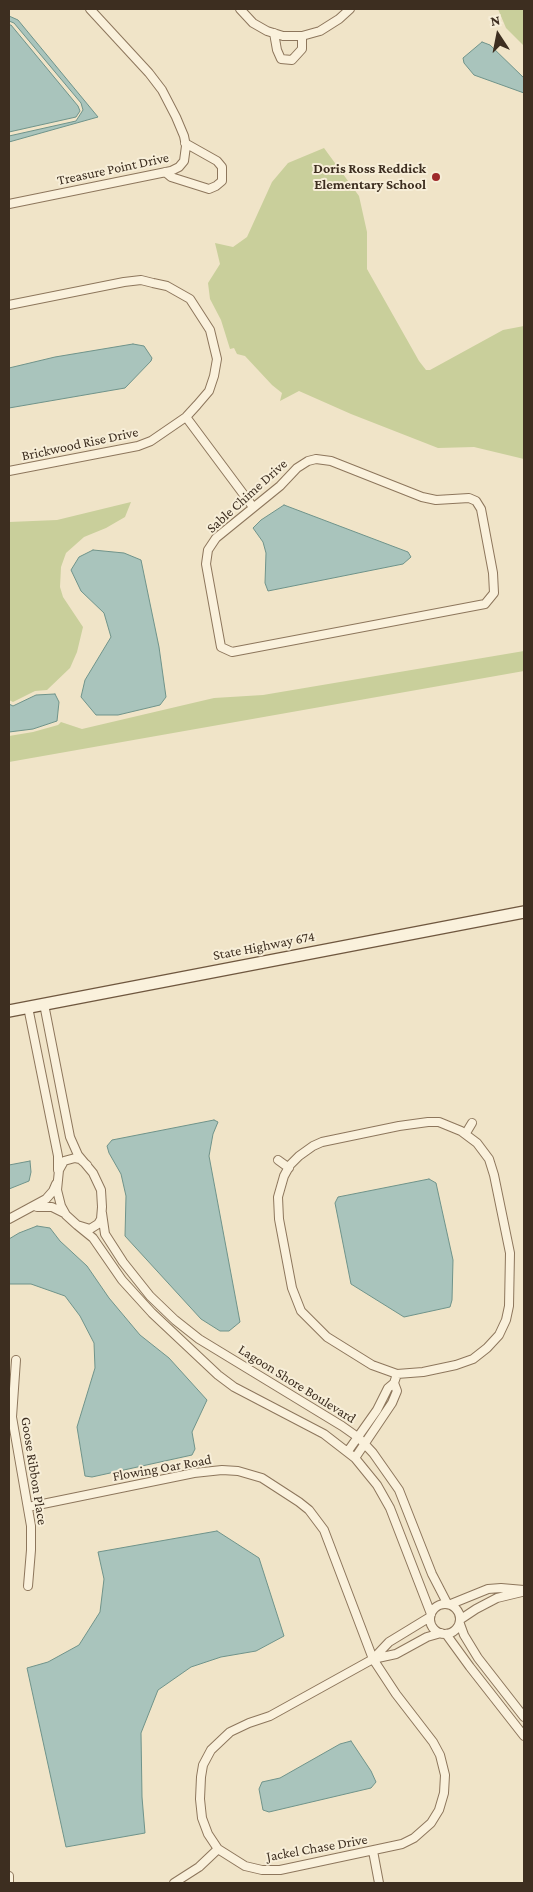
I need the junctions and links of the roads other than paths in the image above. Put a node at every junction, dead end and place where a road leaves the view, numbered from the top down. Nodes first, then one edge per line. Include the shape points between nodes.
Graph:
1 (90, 9) edge
2 (240, 9) edge
3 (350, 9) edge
4 (274, 33) junction
5 (302, 36) junction
6 (185, 143) junction
7 (166, 172) junction
8 (9, 204) edge
9 (9, 305) edge
10 (186, 416) junction
11 (9, 471) edge
12 (253, 507) junction
13 (524, 913) edge
14 (44, 1004) junction
15 (28, 1007) junction
16 (9, 1011) edge
17 (472, 1123) dead end
18 (466, 1133) junction
19 (278, 1160) dead end
20 (87, 1165) junction
21 (289, 1168) junction
22 (58, 1176) junction
23 (30, 1208) junction
24 (102, 1214) junction
25 (66, 1216) junction
26 (9, 1219) edge
27 (77, 1225) junction
28 (493, 1342) junction
29 (501, 1347) dead end
30 (16, 1360) dead end
31 (397, 1374) junction
32 (394, 1383) junction
33 (359, 1438) junction
34 (365, 1445) junction
35 (348, 1451) junction
36 (355, 1458) junction
37 (28, 1507) junction
38 (28, 1586) dead end
39 (524, 1591) edge
40 (449, 1604) junction
41 (430, 1616) junction
42 (460, 1622) junction
43 (443, 1634) junction
44 (373, 1659) junction
45 (524, 1717) edge
46 (524, 1736) edge
47 (218, 1849) junction
48 (373, 1851) junction
49 (9, 1876) edge
50 (9, 1883) edge
51 (174, 1883) edge
52 (379, 1883) edge

1 - 6 street, Treasure Point Drive via 162,90
2 - 4 street via 253,23
3 - 5 street via 320,31
4 - 5 street
4 - 5 street via 281,59 292,60 302,49
6 - 7 street, Treasure Point Drive via 184,161 179,168
6 - 7 street via 217,161 222,167 222,181 209,189 171,177
7 - 8 street, Treasure Point Drive
9 - 10 street, Brickwood Rise Drive via 141,280 167,286 190,299 210,330 217,359 209,391
10 - 11 street, Brickwood Rise Drive via 151,441 138,446
10 - 12 street
12 - 12 street, Sable Chime Drive via 216,538 208,550 206,564 218,638 221,647 232,652 486,604 494,593 481,509 476,501 469,498 436,500 422,497 331,462 316,460 297,468
13 - 14 main road, State Highway 674
14 - 15 main road, State Highway 674
14 - 20 street via 70,1137
15 - 16 main road, State Highway 674
15 - 22 street via 58,1156
17 - 18 street
18 - 21 street via 440,1122 398,1126 322,1142 307,1150
18 - 28 street via 483,1150 492,1167 510,1253 508,1313
19 - 21 street
20 - 22 street via 77,1158 68,1158 61,1164
20 - 24 street via 101,1190
21 - 31 street via 280,1186 278,1208 298,1305 308,1320 327,1337 372,1365
22 - 23 street via 48,1198
22 - 25 street via 59,1200
23 - 25 street via 52,1207
23 - 26 street
24 - 27 street via 94,1227
24 - 33 street, Lagoon Shore Boulevard via 105,1234 118,1255 150,1296 175,1320 199,1339
25 - 27 street
27 - 35 street, Lagoon Shore Boulevard via 94,1238 122,1280 152,1314 218,1375 234,1387 316,1429
28 - 29 street
28 - 31 street via 464,1362 423,1372
30 - 37 street, Goose Ribbon Place via 12,1417
31 - 32 street
32 - 33 street
32 - 34 street via 397,1391 392,1403
33 - 34 street, Lagoon Shore Boulevard
33 - 35 street
34 - 36 street
34 - 40 street, Lagoon Shore Boulevard via 399,1490 432,1574
35 - 36 street, Lagoon Shore Boulevard
36 - 41 street, Lagoon Shore Boulevard via 377,1485 390,1508
37 - 38 street, Goose Ribbon Place via 31,1537
37 - 44 street, Flowing Oar Road via 208,1471 238,1471 262,1478 309,1510 324,1530
39 - 40 street via 488,1589
39 - 42 street via 497,1598
40 - 41 street via 439,1604
40 - 42 street via 458,1610
41 - 43 street via 432,1626
41 - 44 street, Jackel Chase Drive via 389,1642
42 - 43 street via 454,1631
42 - 45 street via 478,1658
43 - 44 street, Jackel Chase Drive via 427,1637 396,1654
43 - 46 street
44 - 47 street, Jackel Chase Drive via 270,1716 230,1732 211,1750 203,1765 200,1800 202,1818
44 - 48 street, Jackel Chase Drive via 438,1749 446,1781 439,1810 426,1828 407,1842
47 - 48 street, Jackel Chase Drive via 245,1866 262,1870 280,1870
47 - 51 street
48 - 52 street
49 - 50 street

